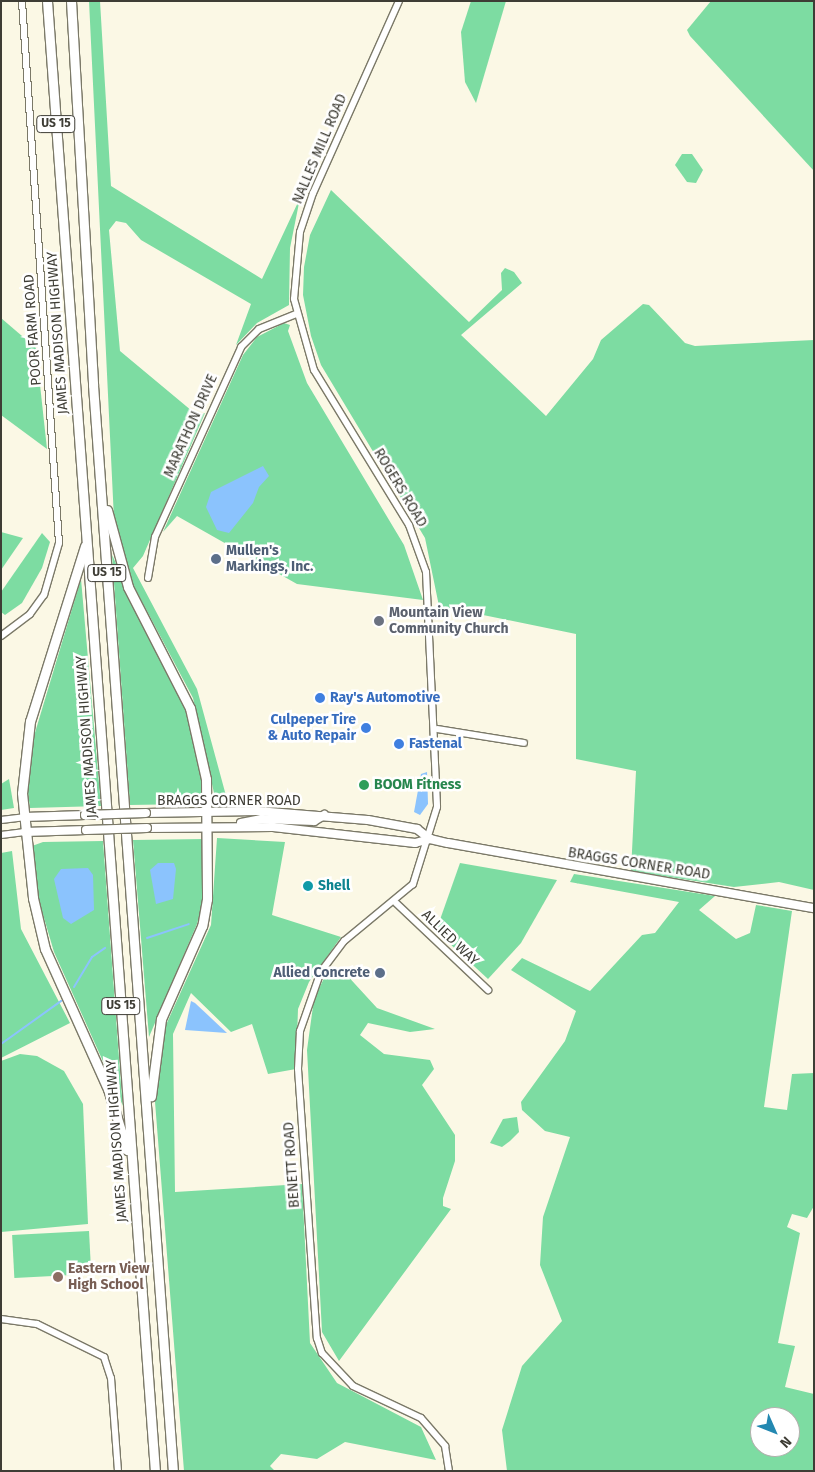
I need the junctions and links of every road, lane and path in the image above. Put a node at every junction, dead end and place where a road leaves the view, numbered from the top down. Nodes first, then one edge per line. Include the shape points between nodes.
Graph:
1 (22, 1) edge
2 (47, 1) edge
3 (71, 1) edge
4 (399, 1) edge
5 (296, 314) junction
6 (99, 470) junction
7 (87, 541) junction
8 (148, 578) dead end
9 (1, 636) edge
10 (437, 729) junction
11 (524, 744) dead end
12 (208, 812) junction
13 (324, 814) junction
14 (24, 817) junction
15 (1, 820) edge
16 (208, 827) junction
17 (228, 827) junction
18 (25, 832) junction
19 (1, 835) edge
20 (430, 839) junction
21 (396, 903) junction
22 (814, 908) edge
23 (488, 990) dead end
24 (150, 1144) junction
25 (134, 1174) junction
26 (1, 1319) edge
27 (118, 1471) edge
28 (155, 1471) edge
29 (173, 1471) edge
30 (449, 1471) edge

1 - 9 street, POOR FARM ROAD via 59,543 44,595 23,620
2 - 7 highway, JAMES MADISON HIGHWAY / US 15
3 - 6 highway, US 15
4 - 5 street, NALLES MILL ROAD via 302,224 293,282
5 - 8 street, MARATHON DRIVE via 259,329 241,347 155,536
5 - 10 street, ROGERS ROAD via 314,370 402,512 421,555 431,605
6 - 12 highway via 123,574 195,724
6 - 24 highway, US 15
7 - 14 highway via 30,721 22,770
7 - 25 highway, JAMES MADISON HIGHWAY / US 15
10 - 11 street
10 - 20 street, ROGERS ROAD via 438,798
12 - 13 main road, BRAGGS CORNER ROAD
12 - 14 main road, BRAGGS CORNER ROAD, bridge
12 - 16 highway
13 - 17 main road via 314,820 262,819
13 - 20 main road, BRAGGS CORNER ROAD via 418,828
14 - 15 street
14 - 18 highway
16 - 17 main road, BRAGGS CORNER ROAD
16 - 18 main road, BRAGGS CORNER ROAD, bridge
16 - 24 highway via 209,885 202,926 170,993 155,1041
17 - 20 main road, BRAGGS CORNER ROAD via 330,830 415,843
18 - 19 street
18 - 25 highway via 45,948 108,1089
20 - 21 street, BENETT ROAD via 419,876
20 - 22 main road, BRAGGS CORNER ROAD
21 - 23 street, ALLIED WAY
21 - 30 street, BENETT ROAD via 353,933 330,959 308,998 300,1030 298,1069 317,1338 338,1374 353,1386 421,1418 444,1446
24 - 29 highway, US 15
25 - 28 highway, JAMES MADISON HIGHWAY / US 15
26 - 27 street via 37,1324 97,1351 110,1366

